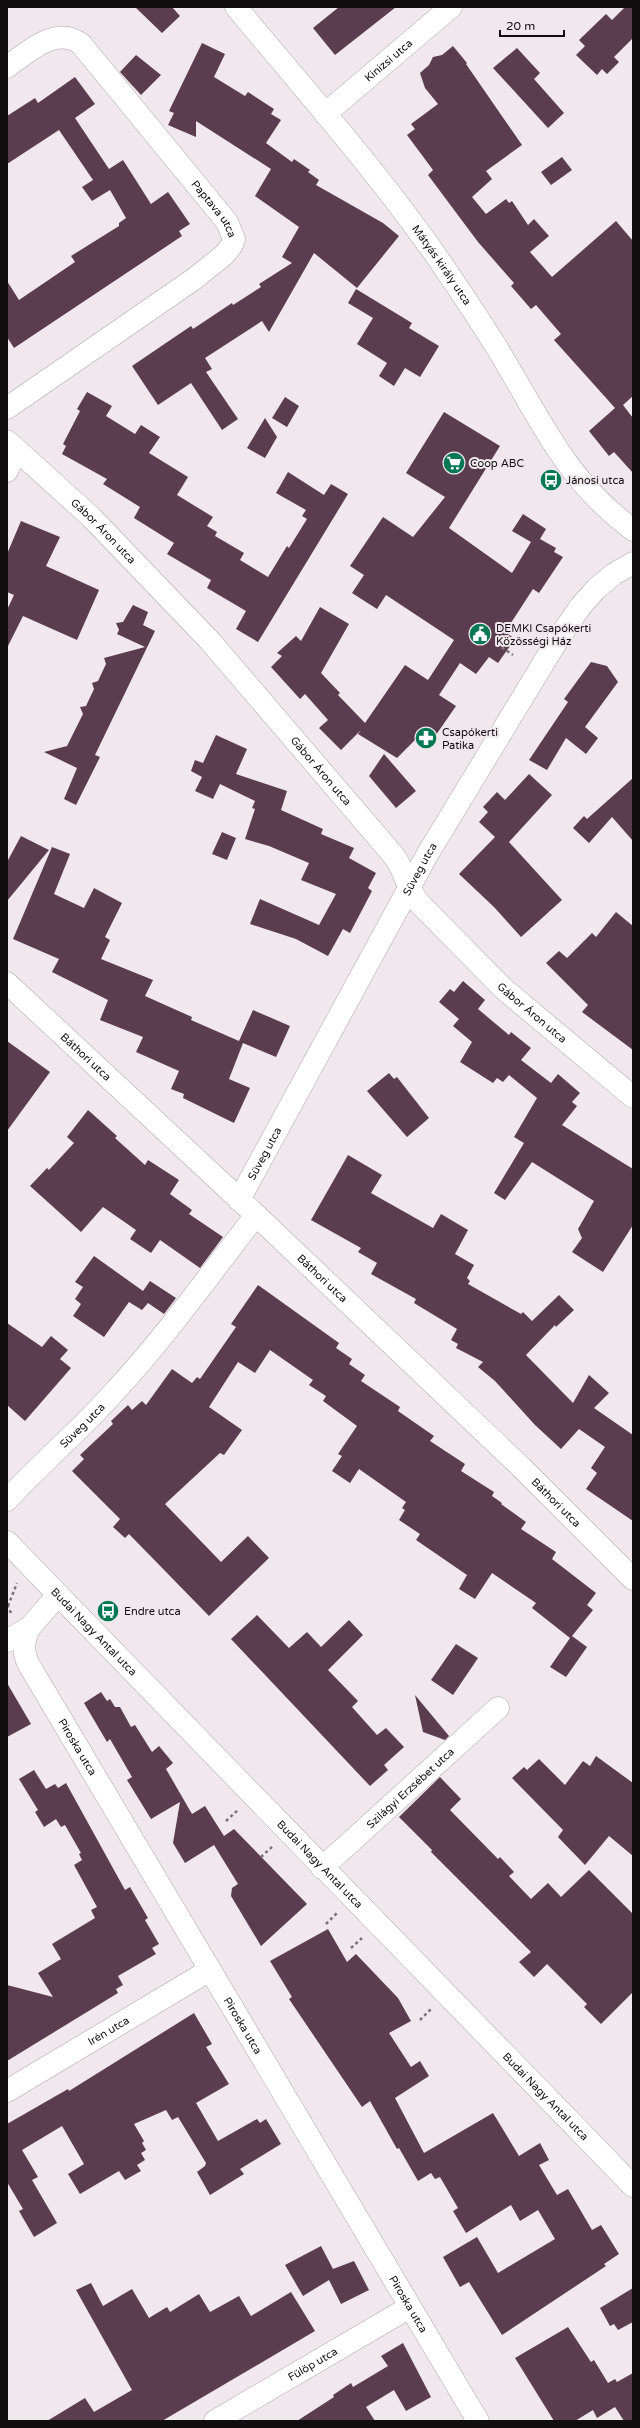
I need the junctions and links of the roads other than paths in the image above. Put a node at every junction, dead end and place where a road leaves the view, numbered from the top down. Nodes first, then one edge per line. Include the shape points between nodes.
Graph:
1 (236, 7) edge
2 (451, 7) edge
3 (7, 67) edge
4 (325, 114) junction
5 (7, 408) edge
6 (11, 446) edge
7 (7, 471) edge
8 (633, 530) edge
9 (633, 563) edge
10 (409, 890) junction
11 (7, 983) edge
12 (633, 1097) edge
13 (239, 1200) junction
14 (256, 1215) junction
15 (7, 1500) edge
16 (7, 1542) edge
17 (633, 1579) edge
18 (58, 1596) junction
19 (30, 1627) junction
20 (7, 1641) edge
21 (498, 1708) dead end
22 (322, 1868) junction
23 (210, 1970) junction
24 (7, 2091) edge
25 (633, 2186) edge
26 (410, 2307) junction
27 (214, 2421) edge
28 (478, 2421) edge

1 - 4 street, Mátyás király utca
2 - 4 street, Kinizsi utca
3 - 5 street, Paptava utca via 37,46 54,38 68,37 81,44 227,222 234,239 224,255 194,279
4 - 8 street, Mátyás király utca via 393,196 438,258 501,355 564,461 596,499
6 - 7 street
6 - 10 street, Gábor Áron utca via 92,518 210,642 394,856 403,871
9 - 10 street, Süveg utca via 605,581 580,607 431,848
10 - 12 street, Gábor Áron utca via 505,990
10 - 13 street, Süveg utca
11 - 13 street, Báthori utca
13 - 14 street, Báthori utca
14 - 15 street, Süveg utca via 162,1338 115,1392 37,1467
14 - 17 street, Báthori utca via 531,1477
16 - 18 street, Budai Nagy Antal utca
18 - 19 street
18 - 22 street, Budai Nagy Antal utca
19 - 20 street
19 - 23 street, Piroska utca via 24,1643 29,1665
21 - 22 street, Szilágyi Erzsébet utca
22 - 25 street, Budai Nagy Antal utca
23 - 24 street, Irén utca
23 - 26 street, Piroska utca
26 - 27 street, Fülöp utca
26 - 28 street, Piroska utca

